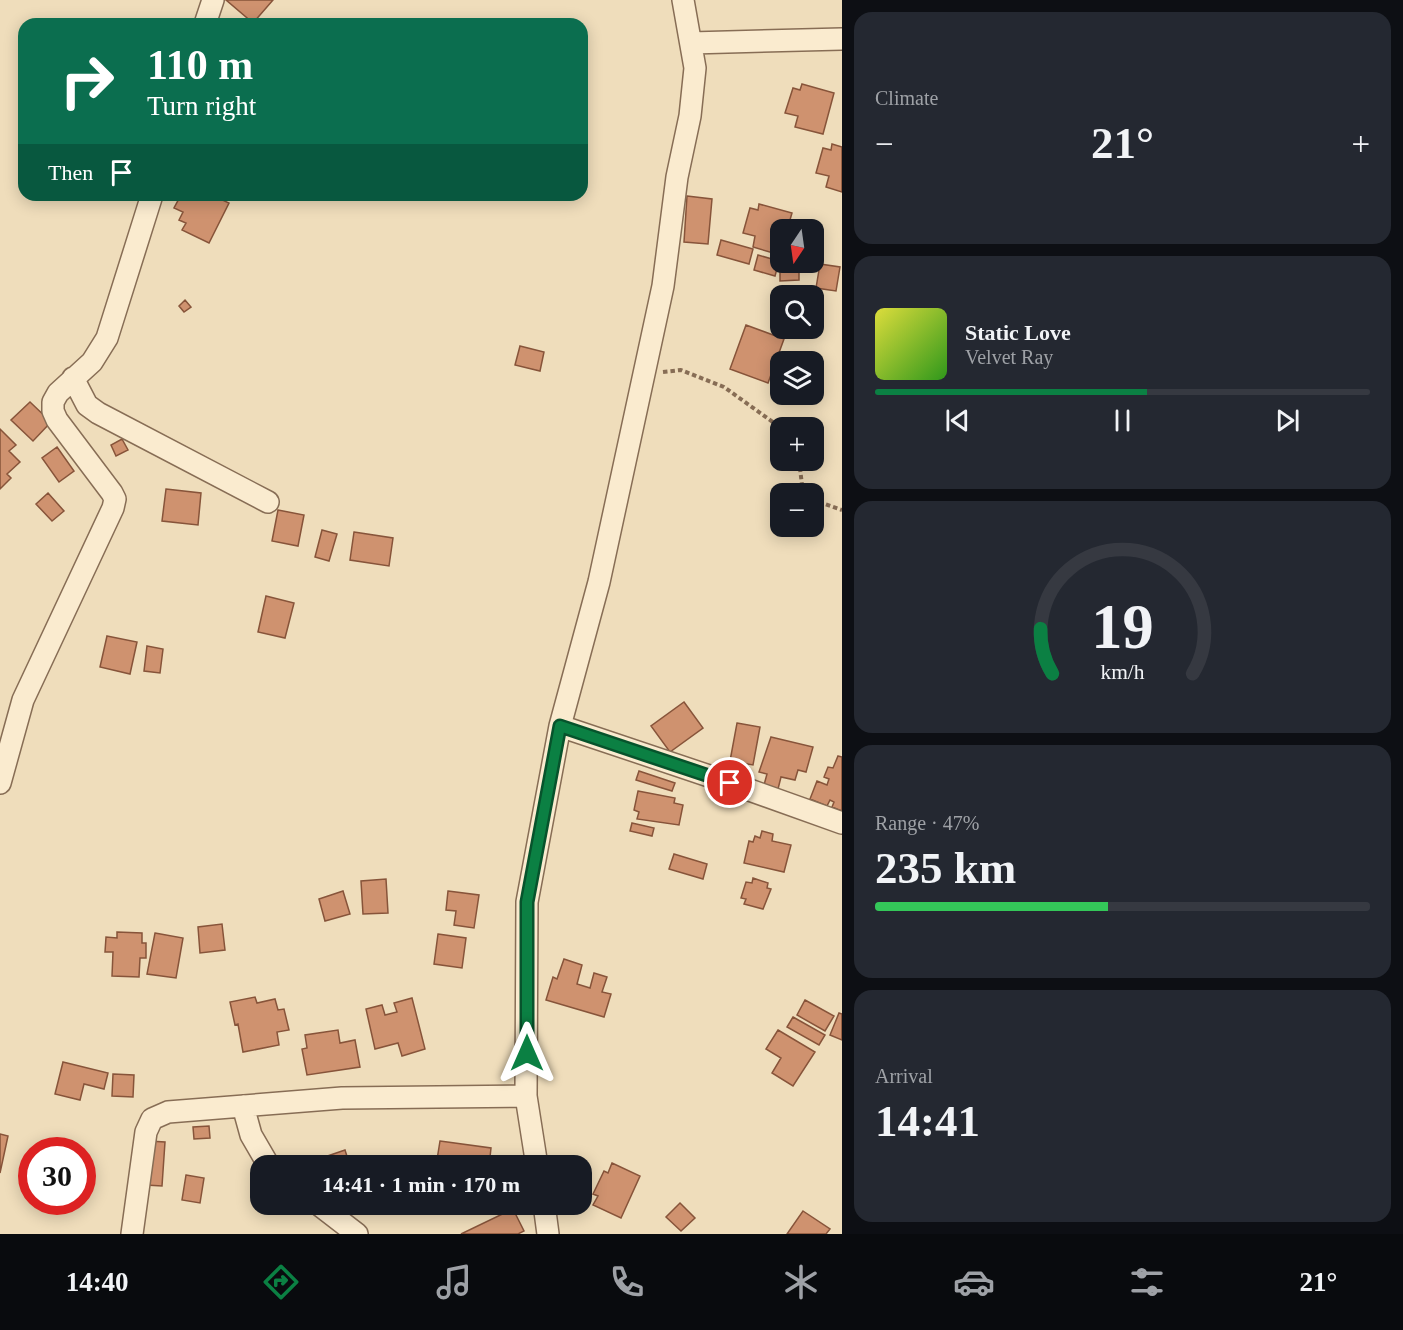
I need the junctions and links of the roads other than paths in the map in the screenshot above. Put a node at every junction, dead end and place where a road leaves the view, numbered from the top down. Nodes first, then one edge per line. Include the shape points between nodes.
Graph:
1 (213, 0) edge
2 (682, 0) edge
3 (207, 18) edge
4 (842, 39) edge
5 (691, 43) junction
6 (150, 201) edge
7 (73, 378) junction
8 (268, 502) dead end
9 (560, 726) junction
10 (6, 732) edge
11 (0, 783) edge
12 (842, 823) edge
13 (526, 1096) junction
14 (243, 1106) junction
15 (263, 1155) edge
16 (535, 1155) edge
17 (332, 1215) edge
18 (545, 1215) edge
19 (132, 1234) edge
20 (357, 1234) edge
21 (548, 1234) edge

1 - 3 street
2 - 5 street
4 - 5 street
5 - 9 street via 695,68 690,116 677,177 663,286 599,582
6 - 7 street via 106,338 92,362
7 - 8 street via 87,405 98,413
7 - 10 street via 58,393 53,411 115,499
9 - 12 street
9 - 13 street via 527,902
10 - 11 street
13 - 14 street via 342,1098
13 - 16 street
14 - 15 street via 251,1135
14 - 19 street via 168,1112 152,1119 145,1140
17 - 20 street
18 - 21 street

